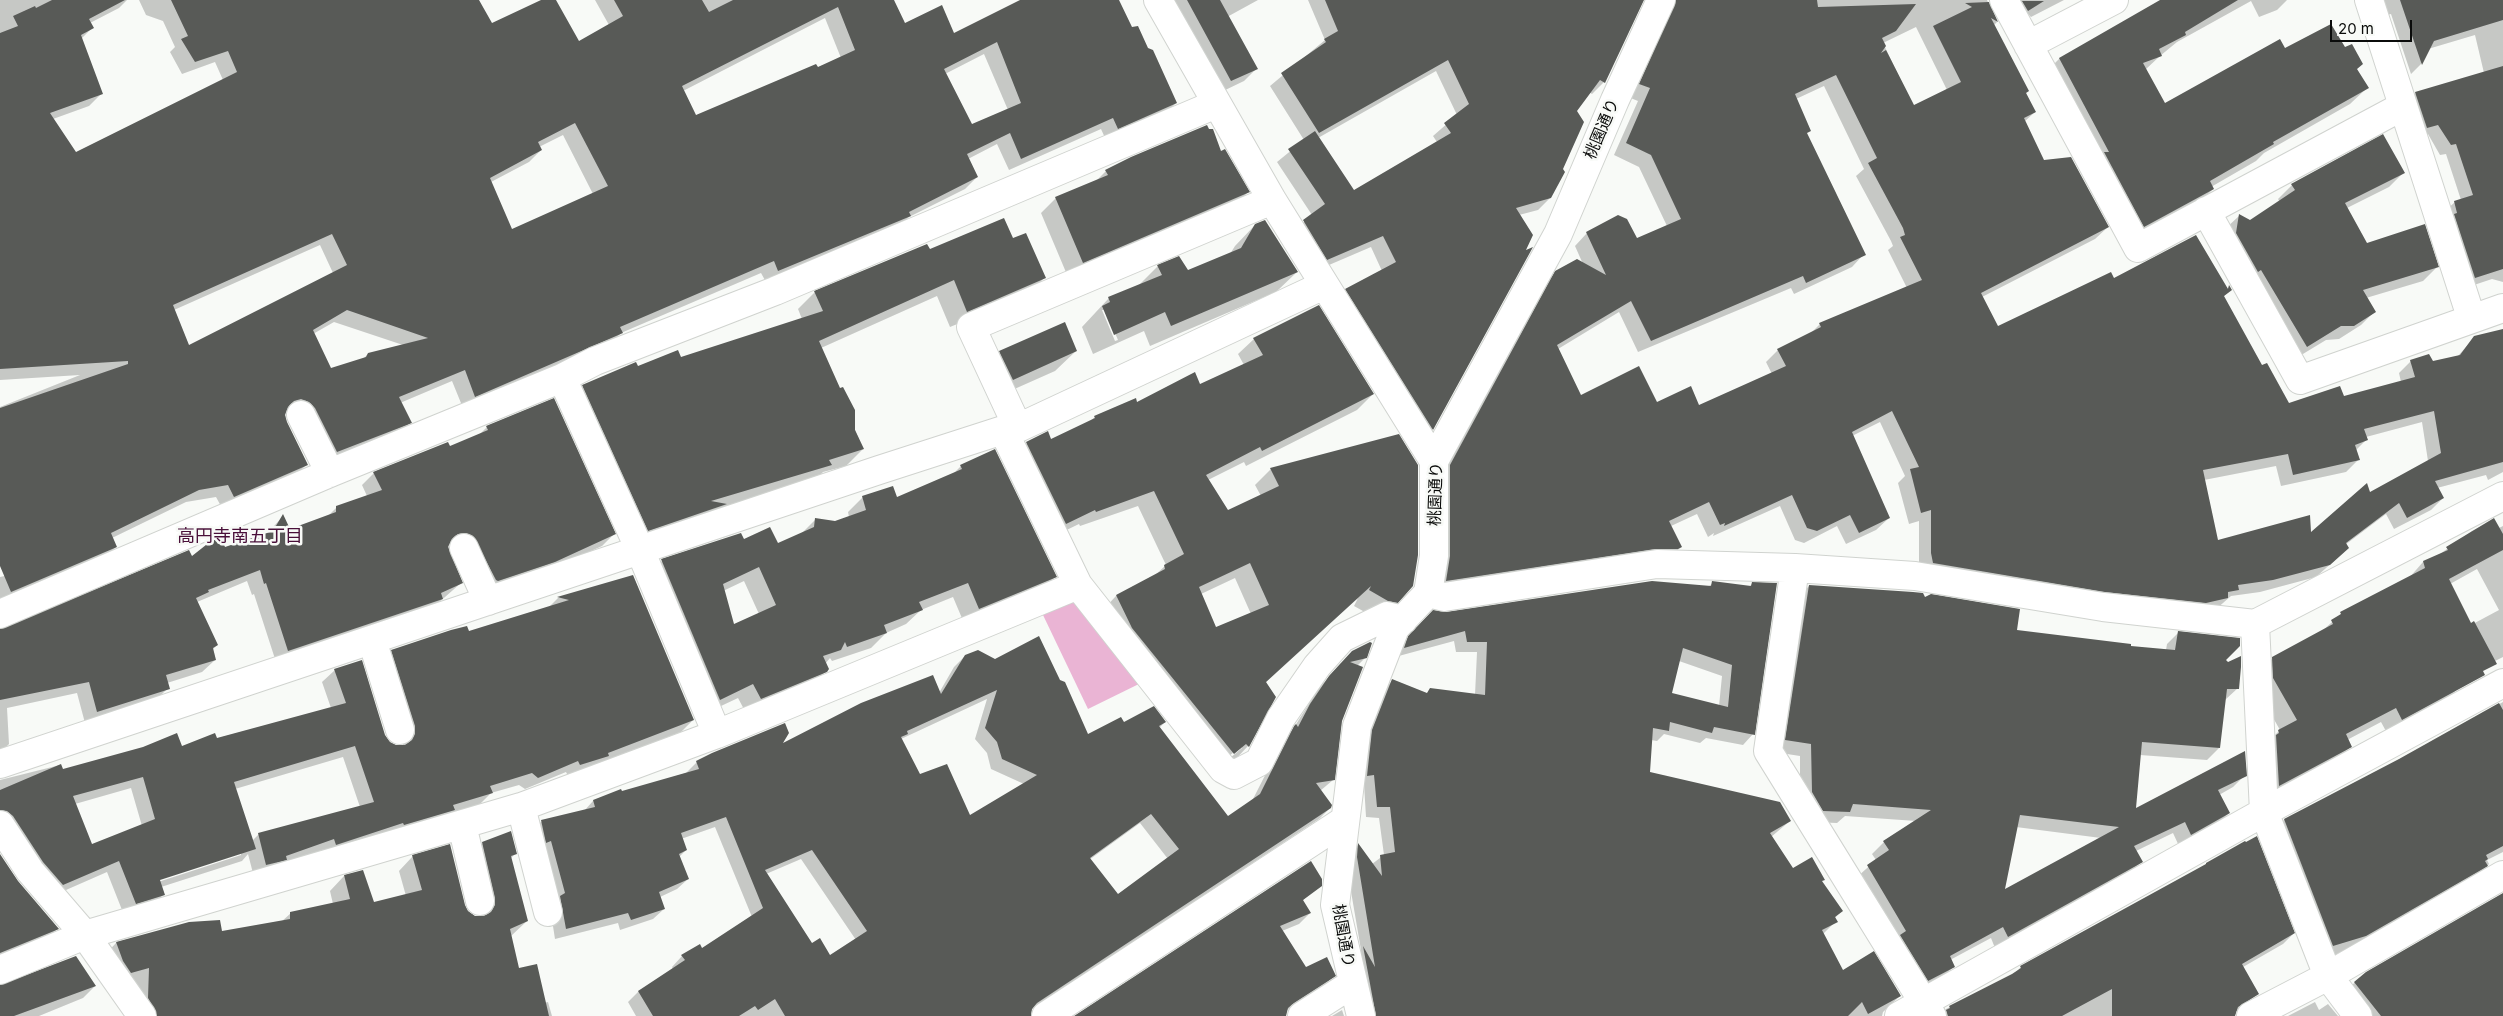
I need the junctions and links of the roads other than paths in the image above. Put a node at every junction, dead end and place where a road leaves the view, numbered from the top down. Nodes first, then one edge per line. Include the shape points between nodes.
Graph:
1 (1158, 0) edge
2 (1661, 0) edge
3 (2004, 0) edge
4 (2114, 0) edge
5 (2369, 0) edge
6 (2028, 45) junction
7 (1216, 104) junction
8 (2403, 106) junction
9 (1272, 200) junction
10 (2206, 211) junction
11 (1324, 285) junction
12 (2503, 308) edge
13 (2472, 318) junction
14 (562, 378) junction
15 (301, 415) dead end
16 (1010, 429) junction
17 (1434, 461) junction
18 (330, 473) junction
19 (2503, 496) edge
20 (464, 548) dead end
21 (640, 550) junction
22 (1795, 568) junction
23 (1078, 585) junction
24 (1428, 593) junction
25 (488, 601) junction
26 (0, 614) edge
27 (1403, 620) junction
28 (2254, 624) junction
29 (372, 640) junction
30 (2503, 683) edge
31 (400, 730) dead end
32 (717, 734) junction
33 (0, 764) edge
34 (521, 807) junction
35 (2264, 812) junction
36 (1345, 820) junction
37 (0, 825) edge
38 (462, 825) junction
39 (2503, 875) edge
40 (480, 901) dead end
41 (548, 912) dead end
42 (85, 935) junction
43 (0, 970) edge
44 (2328, 976) junction
45 (1352, 984) junction
46 (1928, 1009) edge
47 (142, 1016) edge
48 (1046, 1016) edge
49 (1302, 1016) edge
50 (1360, 1016) edge
51 (1900, 1016) edge
52 (2251, 1016) edge
53 (2358, 1016) edge

1 - 7 street
2 - 17 street, 桃園通り via 1558,234
3 - 6 street
4 - 6 street
5 - 8 street
6 - 10 street via 2138,248
7 - 9 street
7 - 14 street via 759,297 595,361
8 - 10 street
8 - 13 street
9 - 11 street
9 - 16 street via 971,326
10 - 13 street via 2300,380
11 - 16 street
11 - 17 street
12 - 13 street
14 - 18 street
14 - 21 street
15 - 18 street
16 - 21 street
16 - 23 street
17 - 24 street, 桃園通り via 1434,556
18 - 26 street
19 - 28 street
20 - 25 street
21 - 25 street
21 - 32 street
22 - 24 street via 1658,564 1444,597
22 - 28 street via 1915,576 2103,607
22 - 46 street via 1768,751
23 - 27 street via 1223,769 1234,775 1259,762 1280,718 1317,666 1342,638 1387,616
23 - 32 street
24 - 27 street, 桃園通り
25 - 29 street
27 - 36 street, 桃園通り via 1395,628 1357,726
28 - 35 street
29 - 31 street
29 - 33 street
30 - 35 street
32 - 34 street
34 - 38 street
34 - 41 street
35 - 44 street
35 - 46 street
36 - 45 street, 桃園通り via 1335,905
36 - 48 street
37 - 42 street via 30,870
38 - 40 street
38 - 42 street
39 - 44 street
42 - 43 street
42 - 47 street
44 - 52 street
44 - 53 street
45 - 49 street
45 - 50 street, 桃園通り
46 - 51 street

